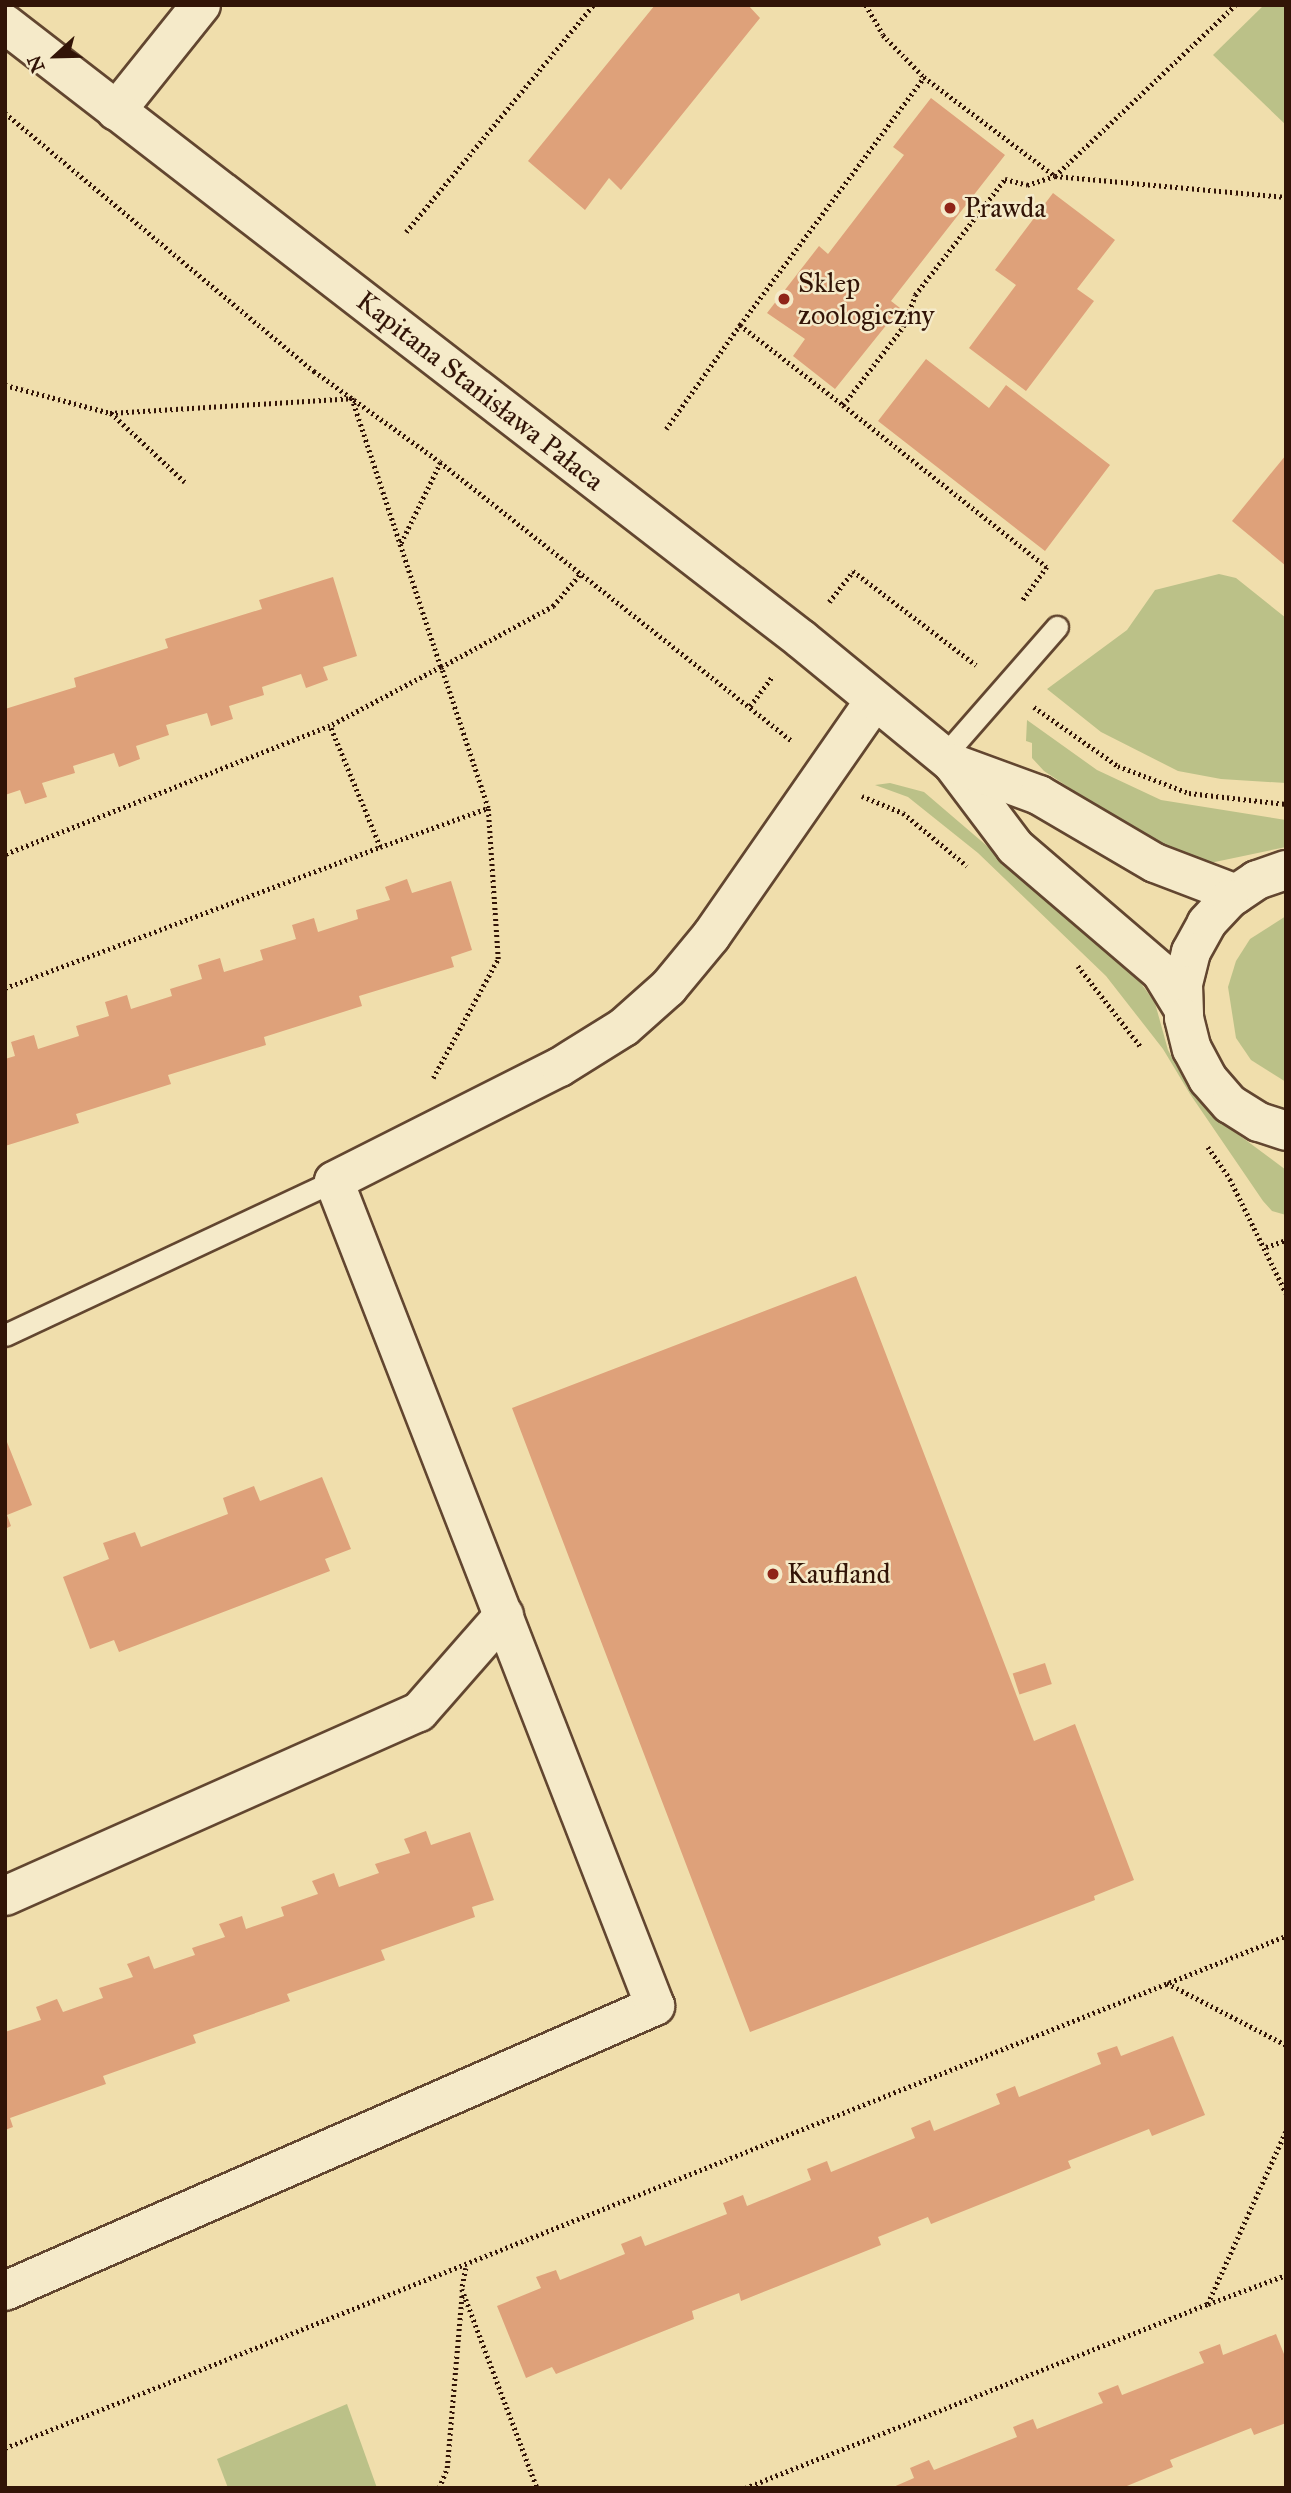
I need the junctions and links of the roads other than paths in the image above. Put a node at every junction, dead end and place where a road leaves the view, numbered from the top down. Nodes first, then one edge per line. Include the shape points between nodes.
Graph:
1 (201, 5) edge
2 (5, 24) edge
3 (116, 111) junction
4 (1057, 626) dead end
5 (875, 700) junction
6 (948, 760) junction
7 (1286, 870) edge
8 (1237, 894) junction
9 (1183, 1008) junction
10 (1285, 1132) edge
11 (334, 1181) junction
12 (5, 1335) edge
13 (504, 1615) junction
14 (5, 1896) edge
15 (5, 2291) edge

1 - 3 street
2 - 3 street, Kapitana Stanisława Pałaca
3 - 5 street, Kapitana Stanisława Pałaca
4 - 6 lane
5 - 6 street, Kapitana Stanisława Pałaca
5 - 11 street via 711,936 668,988 624,1027 560,1067
6 - 8 street, Kapitana Stanisława Pałaca via 1039,795 1155,863
6 - 9 street, Kapitana Stanisława Pałaca via 1015,847 1161,972
7 - 8 street via 1257,880
8 - 9 street via 1207,923 1191,953
9 - 10 street via 1192,1049 1208,1079 1230,1104
11 - 12 lane
11 - 13 street
13 - 14 street via 419,1712
13 - 15 street via 655,2006

